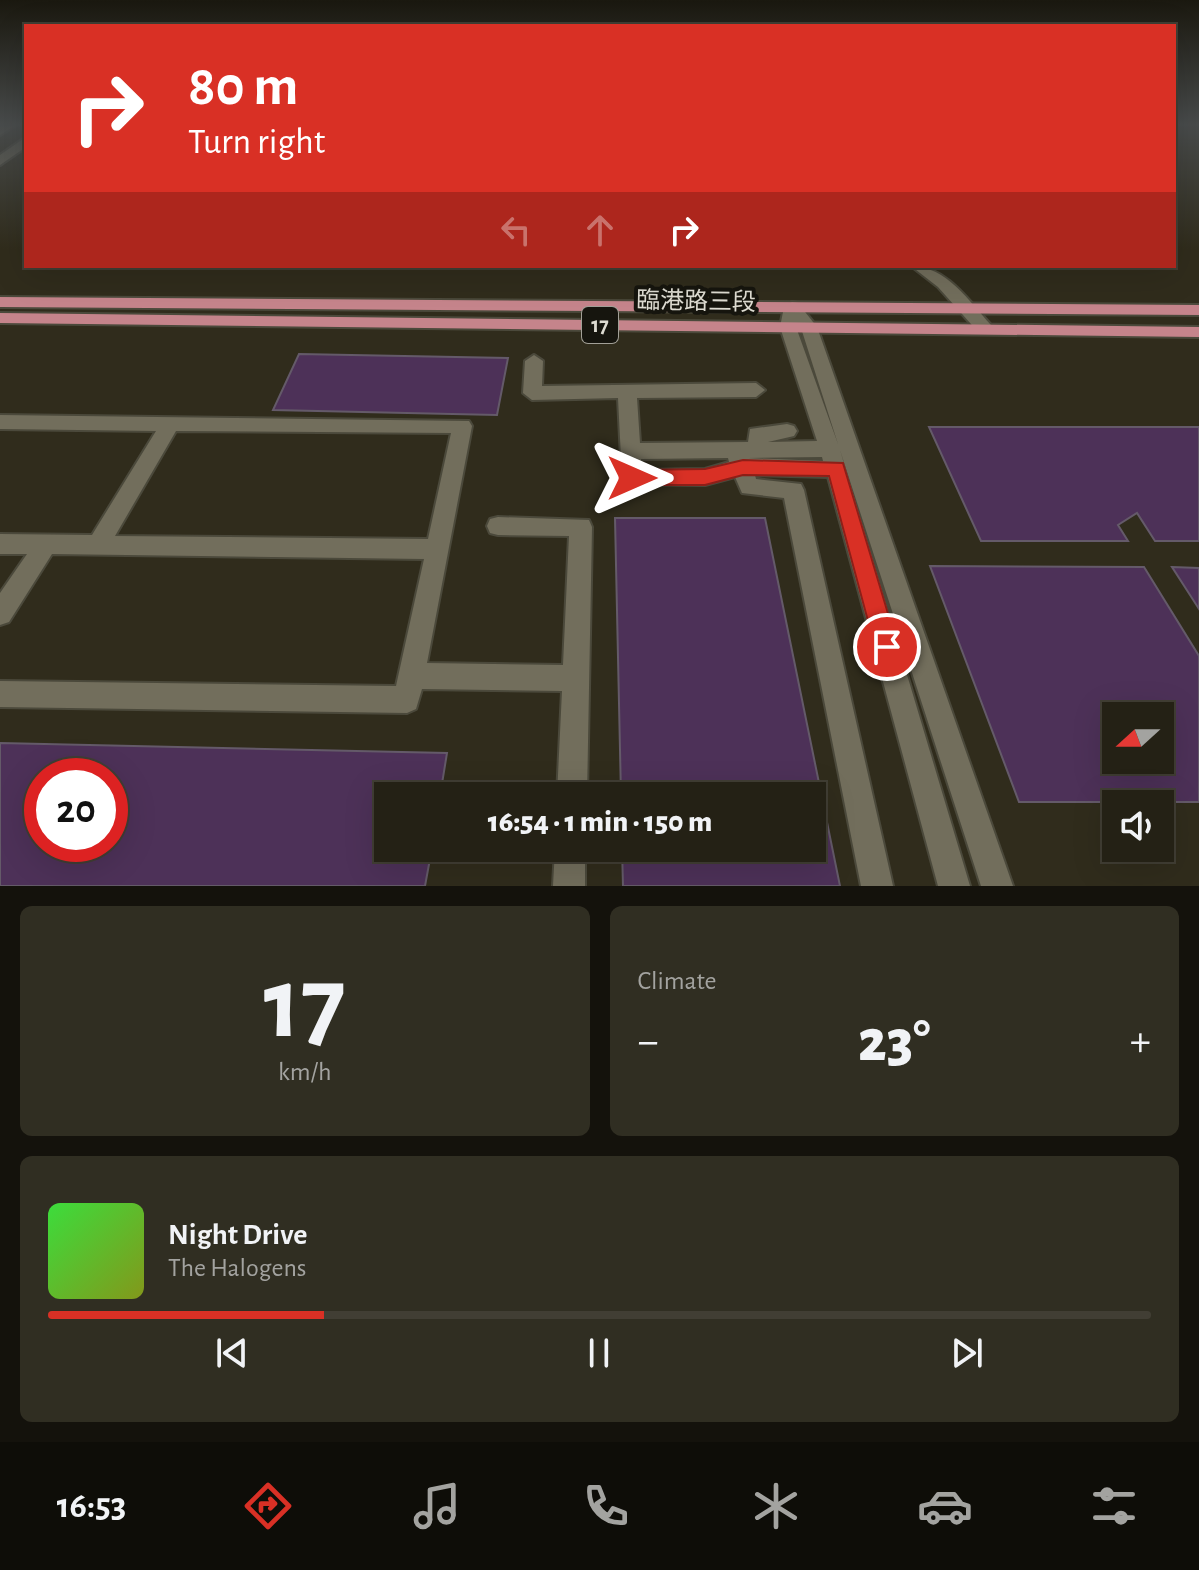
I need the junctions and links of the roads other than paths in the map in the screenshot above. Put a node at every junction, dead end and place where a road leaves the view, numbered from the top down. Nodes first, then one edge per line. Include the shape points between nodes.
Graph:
1 (921, 268) edge
2 (0, 302) edge
3 (969, 308) junction
4 (1199, 310) edge
5 (0, 318) edge
6 (796, 321) junction
7 (985, 329) junction
8 (1199, 332) edge
9 (534, 361) dead end
10 (756, 390) dead end
11 (627, 392) junction
12 (0, 422) edge
13 (171, 423) junction
14 (787, 431) dead end
15 (631, 451) junction
16 (746, 455) junction
17 (834, 459) junction
18 (498, 526) dead end
19 (0, 544) edge
20 (46, 545) junction
21 (98, 545) junction
22 (437, 549) junction
23 (0, 614) edge
24 (412, 676) junction
25 (576, 678) junction
26 (0, 694) edge
27 (572, 782) edge
28 (570, 862) edge
29 (569, 886) edge
30 (877, 886) edge
31 (954, 886) edge
32 (997, 886) edge

1 - 3 street
2 - 6 main road, 臨港路三段 / 17
3 - 4 main road, 臨港路三段 / 17
3 - 6 main road, 臨港路三段 / 17
3 - 7 street
5 - 6 main road, 臨港路三段 / 17
6 - 7 main road, 臨港路三段 / 17
6 - 17 street
6 - 32 street
7 - 8 main road, 臨港路三段 / 17
9 - 11 street via 532,393
10 - 11 street
11 - 15 street
12 - 13 street
13 - 21 street
13 - 22 street via 462,426
14 - 16 street via 757,434
15 - 16 street
15 - 16 street via 632,478 705,477
16 - 17 street
16 - 30 street via 749,487 793,490
17 - 31 street
18 - 25 street via 581,527
19 - 20 street
20 - 21 street
20 - 23 street
21 - 22 street
22 - 24 street
24 - 25 street
24 - 26 street via 407,700
25 - 27 street
28 - 29 street

